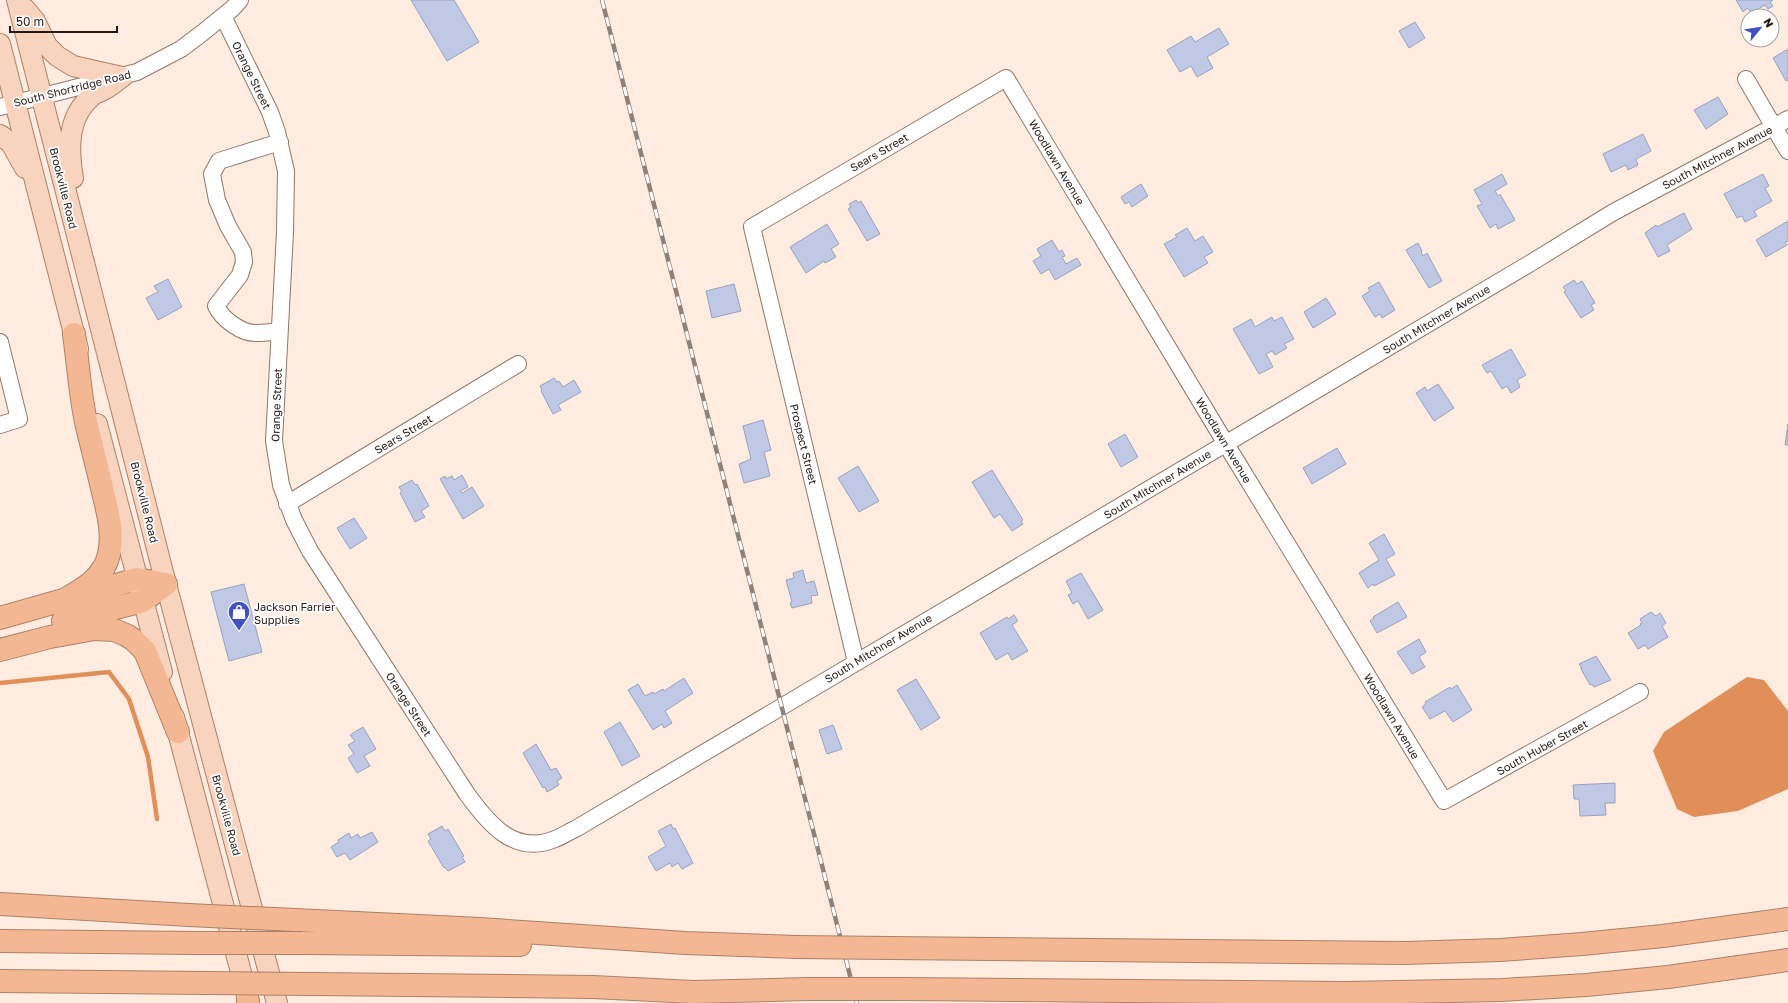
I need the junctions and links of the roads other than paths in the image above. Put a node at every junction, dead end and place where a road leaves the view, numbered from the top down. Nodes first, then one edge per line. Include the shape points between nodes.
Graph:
1 (18, 0) edge
2 (240, 0) edge
3 (223, 16) junction
4 (0, 44) edge
5 (122, 77) junction
6 (1006, 78) joint
7 (1746, 78) dead end
8 (41, 96) junction
9 (8, 104) edge
10 (1781, 123) edge
11 (0, 135) edge
12 (280, 142) junction
13 (1788, 151) edge
14 (40, 200) junction
15 (74, 225) junction
16 (752, 227) joint
17 (279, 331) junction
18 (74, 334) junction
19 (0, 342) edge
20 (518, 364) dead end
21 (5, 385) edge
22 (0, 425) edge
23 (1226, 444) junction
24 (287, 504) junction
25 (137, 579) junction
26 (166, 584) junction
27 (64, 600) junction
28 (143, 601) junction
29 (0, 618) edge
30 (0, 637) edge
31 (0, 650) edge
32 (856, 662) junction
33 (1640, 692) dead end
34 (178, 732) junction
35 (1444, 801) joint
36 (526, 843) joint
37 (0, 904) edge
38 (1788, 918) edge
39 (0, 941) edge
40 (685, 943) junction
41 (1788, 960) edge
42 (0, 981) edge
43 (693, 992) junction
44 (248, 1002) edge
45 (277, 1003) edge
46 (599, 1003) edge

1 - 5 main road via 35,21 47,46 56,56 73,66
1 - 8 main road, Brookville Road
2 - 3 street, South Shortridge Road
3 - 5 street, South Shortridge Road via 181,49
3 - 12 street, Orange Street via 270,112
4 - 9 main road
5 - 8 street, South Shortridge Road
5 - 15 main road via 93,96 74,121 69,155 74,182
6 - 16 street, Sears Street
6 - 23 street, Woodlawn Avenue
7 - 10 street
8 - 9 street, South Shortridge Road
8 - 15 main road, Brookville Road
9 - 14 main road
10 - 13 street
10 - 23 street, South Mitchner Avenue via 1612,213
11 - 14 main road via 11,142
12 - 17 street, Orange Street via 286,171 286,188
12 - 17 street via 219,161 212,174 217,200 243,252 244,262 240,275 216,306 220,315 235,326 255,334
14 - 18 main road
15 - 26 main road, Brookville Road
16 - 32 street, Prospect Street
17 - 24 street, Orange Street via 274,441 281,485
18 - 25 main road
18 - 27 highway via 86,420 111,539 109,555 97,576 89,585
19 - 21 street
20 - 24 street, Sears Street
21 - 22 street via 19,419
23 - 32 street, South Mitchner Avenue
23 - 35 street, Woodlawn Avenue
24 - 36 street, Orange Street via 310,551 467,794 493,827 514,840
25 - 26 highway
25 - 27 highway
25 - 28 main road
26 - 28 highway
26 - 45 main road, Brookville Road
27 - 29 highway
28 - 30 highway
28 - 34 main road
31 - 34 highway via 94,629 114,630 126,634 145,651
32 - 36 street, South Mitchner Avenue via 577,828 554,840
33 - 35 street, South Huber Street
34 - 44 main road
37 - 40 highway, bridge via 480,929
38 - 40 highway, bridge via 1721,929 1590,944 1405,953 796,948
39 - 40 highway, bridge via 481,945
41 - 43 highway, bridge via 1661,978 1502,990 1346,993 808,989
42 - 43 highway, bridge via 593,987
43 - 46 highway

